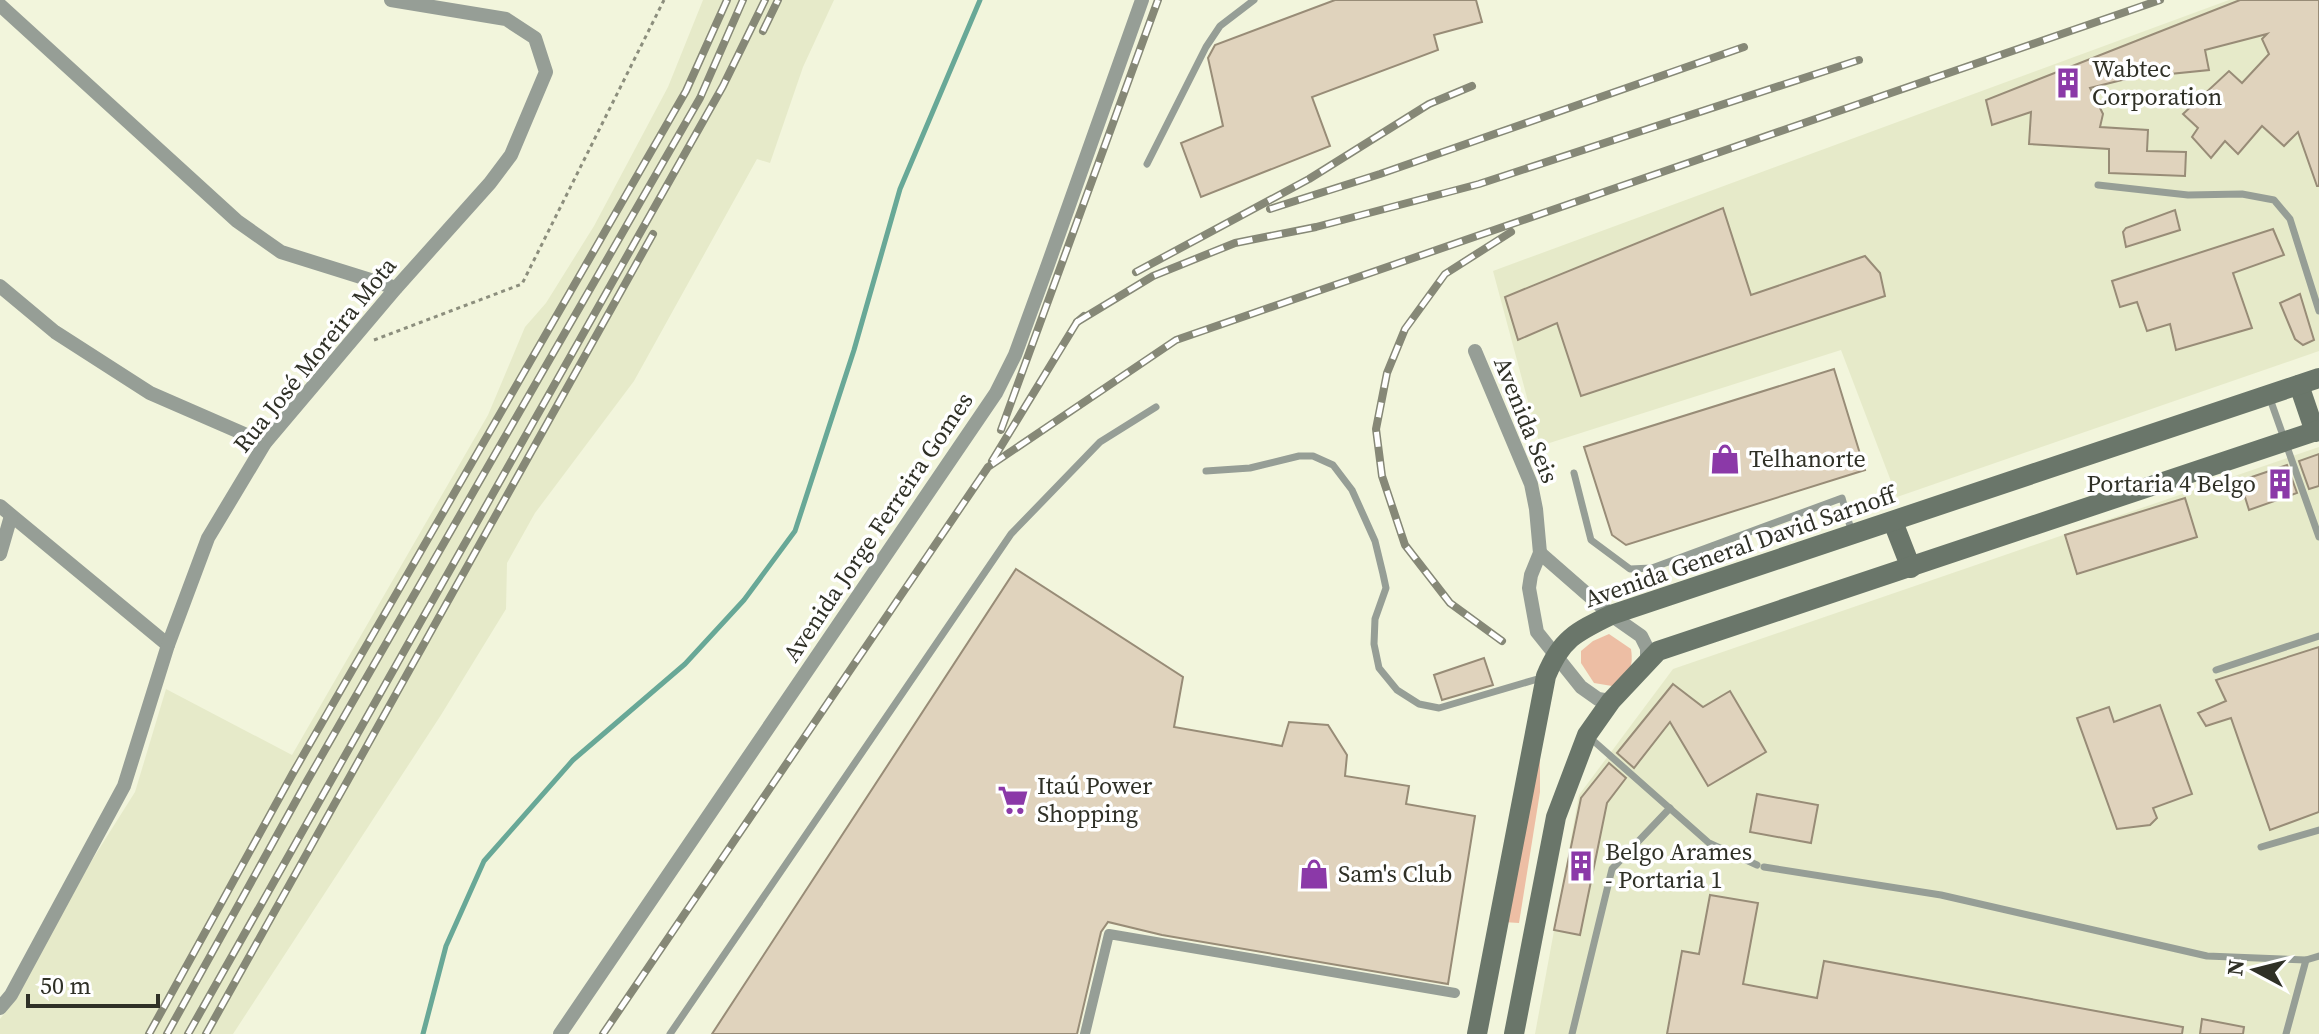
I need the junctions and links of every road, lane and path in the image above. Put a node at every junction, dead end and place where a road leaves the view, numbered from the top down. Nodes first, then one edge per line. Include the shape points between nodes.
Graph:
1 (391, 0) edge
2 (664, 0) edge
3 (1142, 0) edge
4 (1254, 0) edge
5 (0, 5) edge
6 (1147, 164) dead end
7 (2098, 185) dead end
8 (0, 286) edge
9 (396, 288) junction
10 (2319, 311) edge
11 (372, 340) dead end
12 (1475, 351) dead end
13 (2319, 378) edge
14 (2299, 385) junction
15 (2269, 395) junction
16 (1156, 407) dead end
17 (2317, 431) edge
18 (2285, 442) junction
19 (265, 443) junction
20 (1206, 471) dead end
21 (1574, 473) dead end
22 (6, 511) edge
23 (1893, 522) junction
24 (1853, 535) junction
25 (2319, 537) edge
26 (1540, 553) junction
27 (0, 554) edge
28 (1911, 568) junction
29 (1611, 615) junction
30 (2319, 636) edge
31 (168, 645) junction
32 (1555, 654) junction
33 (1647, 659) junction
34 (2216, 670) dead end
35 (1546, 676) junction
36 (1611, 701) junction
37 (1587, 735) junction
38 (1670, 808) junction
39 (2319, 830) edge
40 (2261, 847) dead end
41 (2319, 956) edge
42 (2306, 960) junction
43 (5, 991) edge
44 (1455, 993) dead end
45 (0, 1008) edge
46 (560, 1034) edge
47 (670, 1034) edge
48 (1085, 1034) edge
49 (1477, 1034) edge
50 (1514, 1034) edge
51 (1572, 1034) edge
52 (2286, 1034) edge

1 - 9 street, Rua José Moreira Mota via 506,19 535,38 546,72 511,155
2 - 11 path via 522,284
3 - 46 street, Avenida Jorge Ferreira Gomes via 1015,355 996,393
4 - 6 lane via 1220,26 1206,47
5 - 9 street via 270,245
7 - 10 lane via 2274,200 2290,219
8 - 19 street via 55,332 150,393
9 - 19 street, Rua José Moreira Mota
12 - 26 street, Avenida Seis via 1531,484
13 - 14 main road, Avenida General David Sarnoff
14 - 15 main road, Avenida General David Sarnoff
14 - 17 main road
15 - 18 lane
15 - 23 main road, Avenida General David Sarnoff
16 - 47 lane via 1100,442 1011,534
17 - 18 main road
18 - 25 lane
18 - 28 main road
19 - 31 street, Rua José Moreira Mota via 208,538
20 - 35 lane via 1250,468 1299,456 1333,465 1352,490 1383,574 1386,588 1375,619 1379,668 1397,690 1419,704 1439,708
21 - 24 lane via 1591,540 1630,569 1652,568 1842,498
22 - 27 street
22 - 31 street
23 - 24 main road, Avenida General David Sarnoff
23 - 28 main road
24 - 29 main road, Avenida General David Sarnoff
26 - 29 street
26 - 32 street, Avenida Seis via 1531,575 1530,605 1537,632
28 - 33 main road
29 - 32 main road, Avenida General David Sarnoff via 1568,638
29 - 33 street via 1641,636
30 - 34 lane
31 - 43 street, Rua José Moreira Mota via 124,786
32 - 35 main road, Avenida General David Sarnoff
32 - 36 street, Avenida Seis via 1581,687
33 - 36 main road
35 - 49 main road, Avenida General David Sarnoff
36 - 37 main road
37 - 38 lane
37 - 50 main road via 1552,827
38 - 42 lane via 1709,843 1761,866 1941,895 2207,956
38 - 51 lane via 1612,869
39 - 40 lane
41 - 42 lane
42 - 52 lane
43 - 45 street, Rua José Moreira Mota
44 - 48 street via 1109,934

